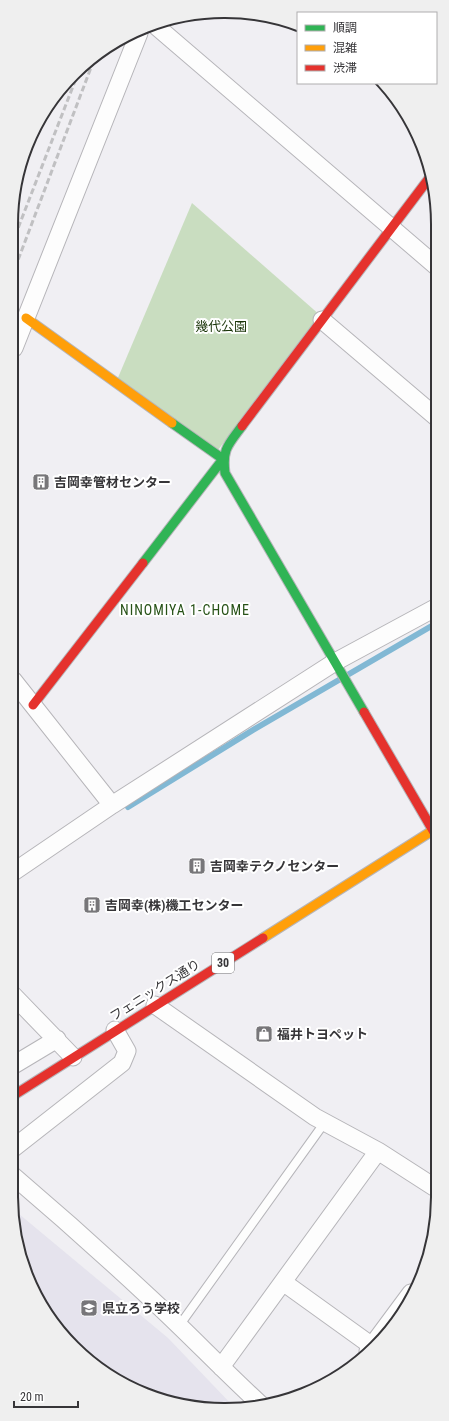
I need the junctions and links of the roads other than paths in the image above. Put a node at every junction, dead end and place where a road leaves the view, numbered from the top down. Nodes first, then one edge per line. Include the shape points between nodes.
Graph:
1 (159, 29) edge
2 (137, 37) edge
3 (426, 182) edge
4 (392, 228) junction
5 (431, 262) edge
6 (26, 318) junction
7 (322, 320) junction
8 (18, 338) edge
9 (431, 413) edge
10 (223, 459) junction
11 (431, 610) edge
12 (335, 662) junction
13 (18, 686) edge
14 (33, 705) junction
15 (112, 805) junction
16 (431, 826) edge
17 (431, 833) edge
18 (18, 869) edge
19 (18, 1000) edge
20 (155, 1005) junction
21 (115, 1030) junction
22 (57, 1039) junction
23 (73, 1057) junction
24 (18, 1062) edge
25 (18, 1092) edge
26 (325, 1122) junction
27 (18, 1145) edge
28 (378, 1151) junction
29 (18, 1180) edge
30 (431, 1185) edge
31 (283, 1282) junction
32 (179, 1326) junction
33 (367, 1347) edge
34 (221, 1367) junction
35 (256, 1400) edge

1 - 4 street
2 - 6 street
3 - 4 street
4 - 5 street
4 - 7 street
6 - 8 street
6 - 10 street
7 - 9 street
7 - 10 street via 227,446
10 - 12 street via 225,473
10 - 14 street
11 - 12 street
12 - 15 street
12 - 16 street
13 - 14 street
14 - 15 street
15 - 18 street
17 - 20 street, フェニックス通り / 30
19 - 22 street
20 - 21 street, フェニックス通り / 30
20 - 26 street
21 - 23 street, フェニックス通り / 30
21 - 27 street via 127,1051 122,1063
22 - 23 street
22 - 24 street
23 - 25 street, フェニックス通り / 30
26 - 28 street
26 - 32 lane
28 - 30 street
28 - 31 street
29 - 32 street via 67,1221
31 - 33 street
31 - 34 street
32 - 34 street
34 - 35 street

